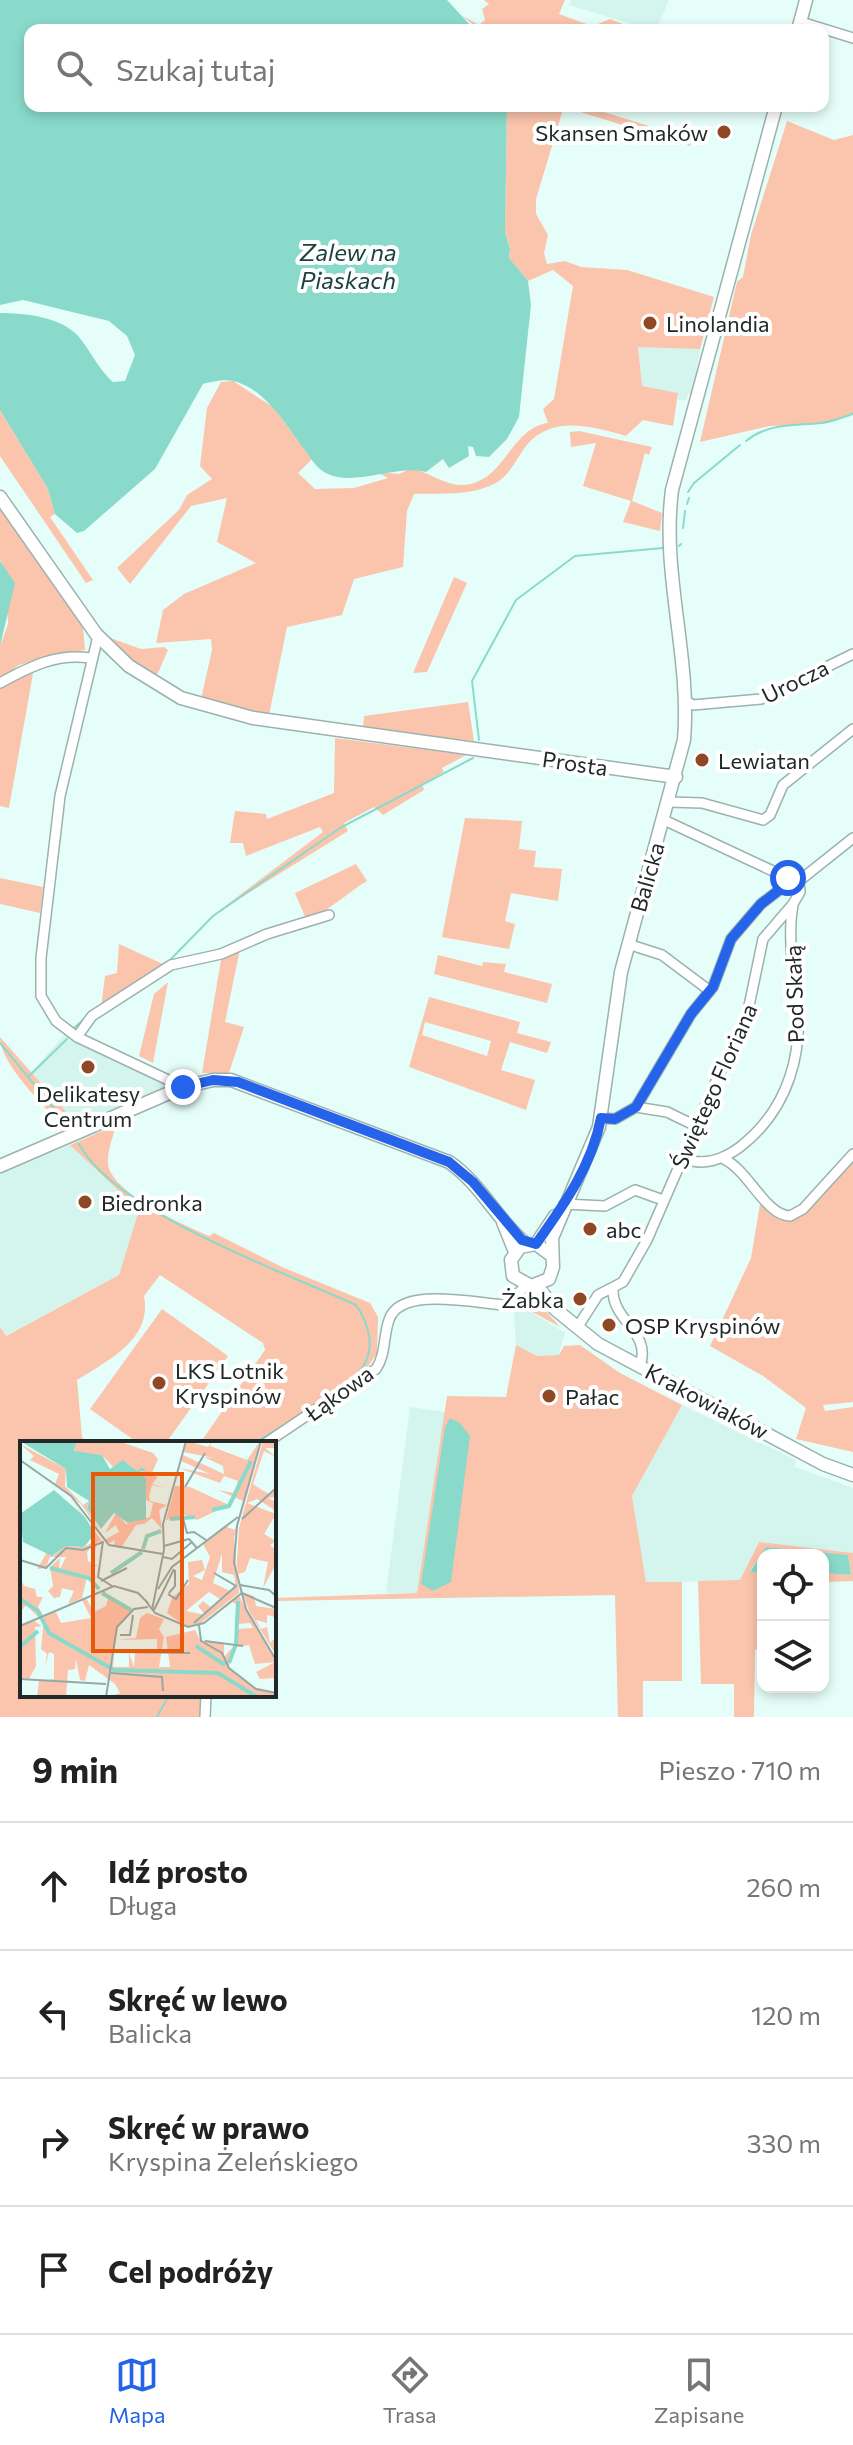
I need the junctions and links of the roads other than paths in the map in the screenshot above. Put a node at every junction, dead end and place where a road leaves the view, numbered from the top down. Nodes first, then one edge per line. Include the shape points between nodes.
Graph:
1 (806, 0) edge
2 (800, 24) edge
3 (829, 33) edge
4 (853, 38) edge
5 (774, 112) edge
6 (0, 497) edge
7 (98, 636) junction
8 (853, 654) edge
9 (90, 658) junction
10 (0, 683) edge
11 (688, 702) junction
12 (853, 729) edge
13 (676, 777) junction
14 (669, 802) junction
15 (664, 820) junction
16 (853, 838) edge
17 (795, 881) junction
18 (793, 904) junction
19 (329, 915) dead end
20 (628, 944) junction
21 (710, 991) junction
22 (75, 1036) junction
23 (183, 1087) junction
24 (636, 1107) junction
25 (601, 1118) junction
26 (696, 1126) junction
27 (853, 1154) edge
28 (683, 1158) junction
29 (724, 1159) junction
30 (0, 1166) edge
31 (663, 1200) junction
32 (564, 1204) junction
33 (526, 1247) junction
34 (551, 1255) junction
35 (513, 1276) junction
36 (549, 1279) junction
37 (531, 1286) junction
38 (613, 1289) junction
39 (514, 1297) junction
40 (566, 1318) junction
41 (577, 1328) junction
42 (640, 1366) junction
43 (269, 1441) edge
44 (853, 1475) edge
45 (206, 1697) edge
46 (205, 1717) edge

1 - 2 main road
3 - 4 street
5 - 11 main road, Balicka via 678,466 668,521
6 - 7 main road, Prosta
7 - 9 street
7 - 13 main road, Prosta via 154,684 215,710
8 - 11 street, Urocza via 761,699
9 - 10 street via 40,662
9 - 22 street via 87,692 60,796 40,979 47,1009
11 - 13 main road, Balicka
12 - 14 street via 783,785 763,820 702,803
13 - 14 main road, Balicka
14 - 15 main road, Balicka
15 - 17 street
15 - 20 main road, Balicka
16 - 17 street
17 - 18 street, Świętego Floriana via 800,892
17 - 21 street via 761,904 738,929
18 - 26 street, Świętego Floriana via 763,939 745,1025
18 - 29 street, Pod Skałą via 798,1043 789,1087 764,1128
19 - 22 street via 221,954 171,965 92,1016
20 - 21 street via 662,955
20 - 25 main road, Balicka
21 - 24 street
22 - 23 street
23 - 30 main road
23 - 33 main road via 213,1080 238,1082 420,1148 463,1172
24 - 25 street via 615,1119
24 - 26 street via 667,1112
25 - 32 main road, Balicka
26 - 28 street, Świętego Floriana
27 - 29 street via 803,1209 790,1216 772,1209 748,1178
28 - 29 street
28 - 31 street, Świętego Floriana
31 - 32 street via 635,1190 605,1206
31 - 38 street, Świętego Floriana via 640,1252
32 - 33 main road, Balicka
32 - 34 main road, Balicka
33 - 34 main road
33 - 35 main road via 510,1264
34 - 36 main road
35 - 37 main road
35 - 39 street
36 - 37 main road
36 - 40 main road, Krakowiaków
37 - 39 street
37 - 40 main road, Krakowiaków
38 - 41 street, Świętego Floriana via 598,1295
38 - 42 street via 615,1309 644,1348
39 - 43 street, Łąkowa via 507,1305 428,1299 404,1304 388,1321 376,1369
40 - 41 main road, Krakowiaków
41 - 42 main road, Krakowiaków
42 - 44 main road, Krakowiaków
45 - 46 street

